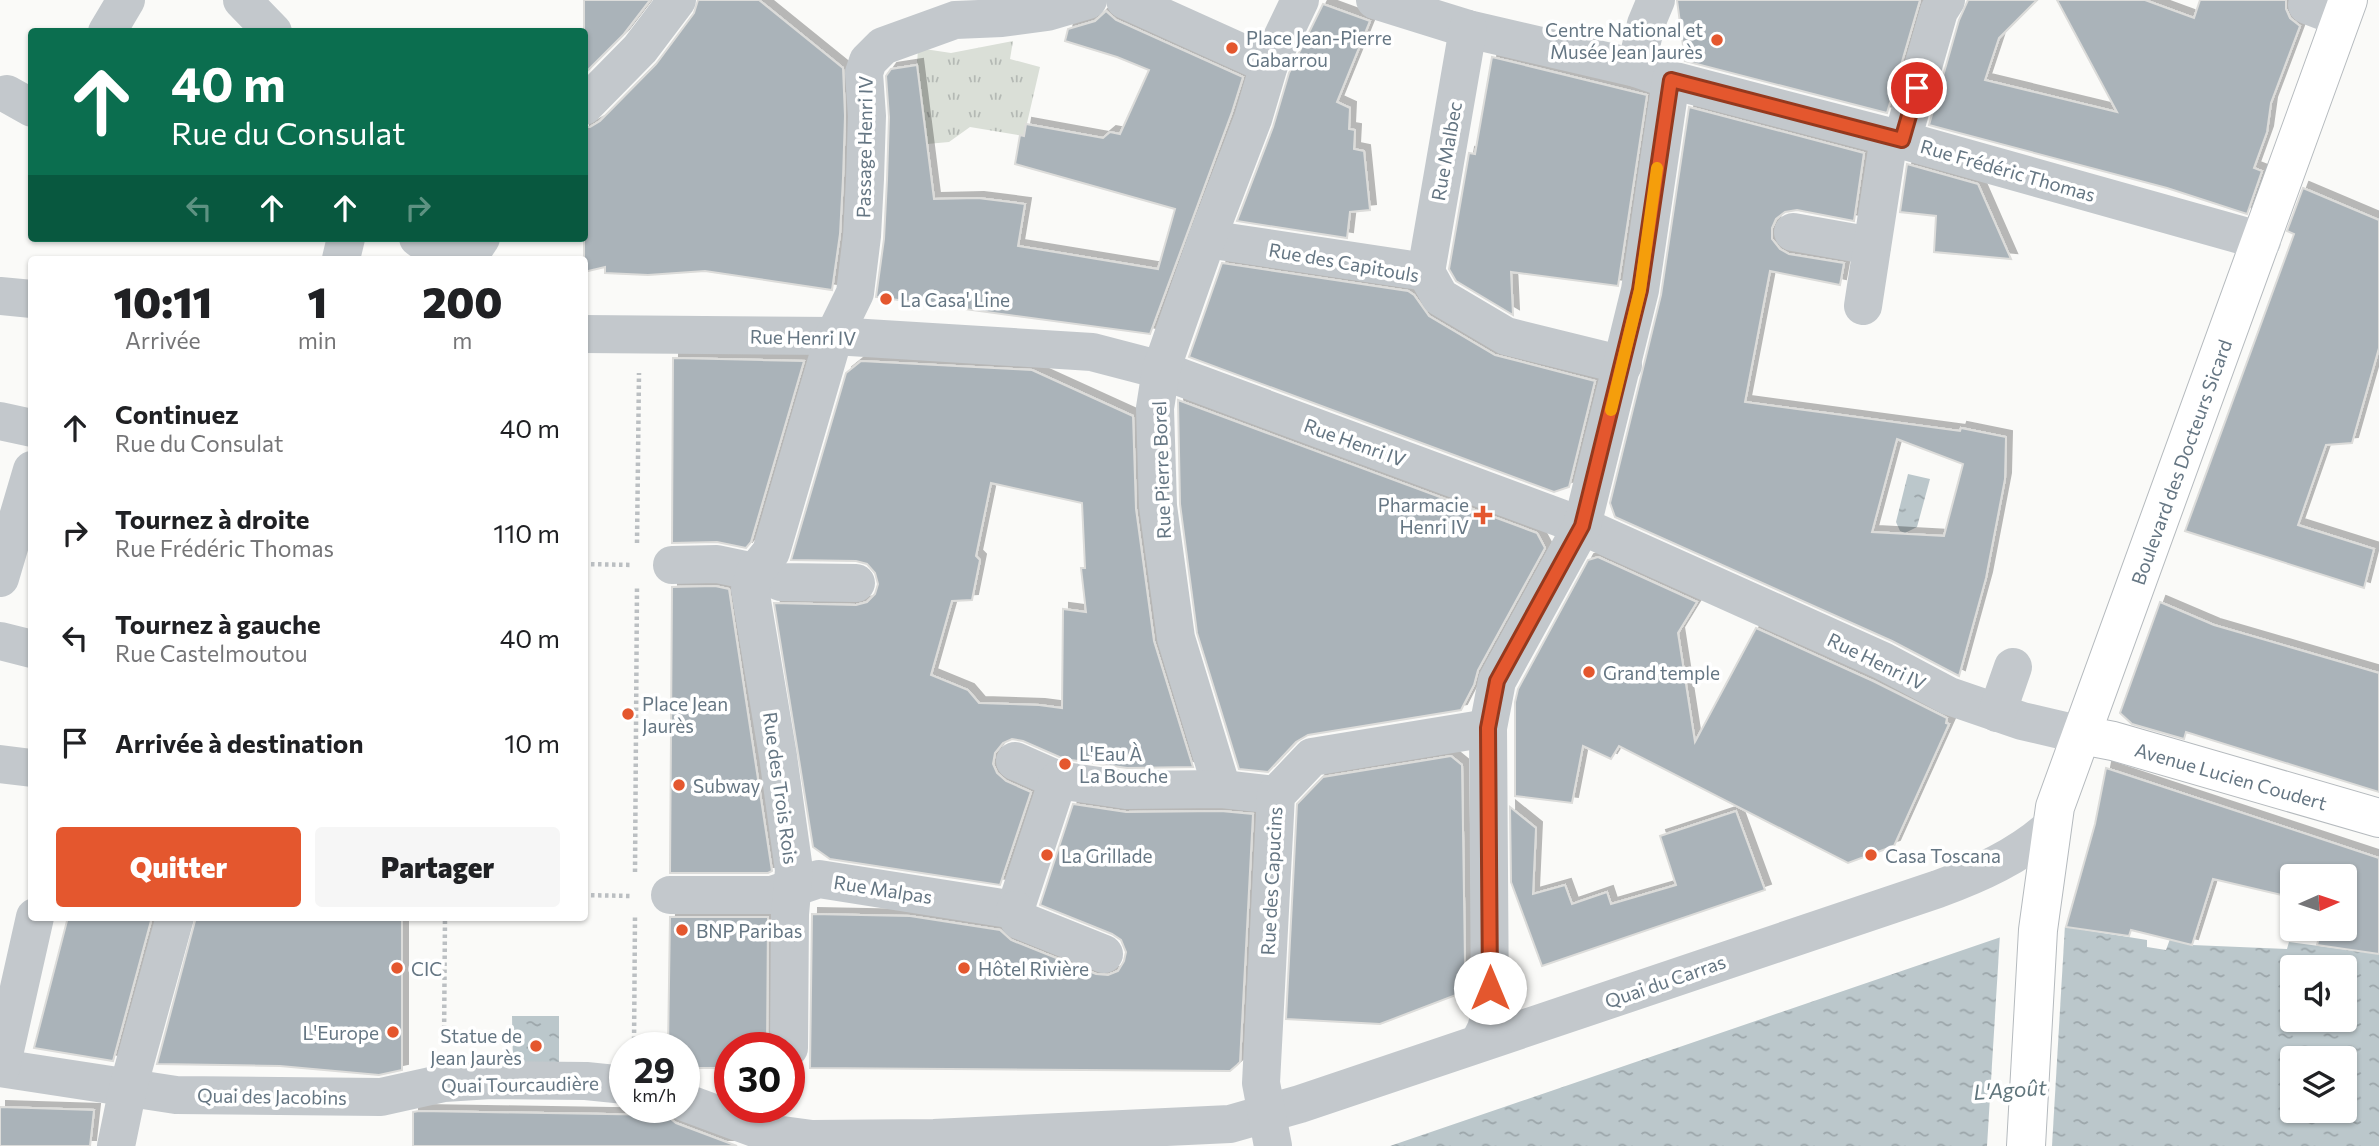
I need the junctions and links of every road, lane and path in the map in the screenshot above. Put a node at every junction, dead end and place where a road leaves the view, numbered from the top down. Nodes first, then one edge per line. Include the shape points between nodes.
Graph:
1 (126, 0) edge
2 (242, 0) edge
3 (677, 0) edge
4 (1088, 0) edge
5 (1125, 0) edge
6 (1300, 0) edge
7 (1376, 0) edge
8 (1656, 0) edge
9 (1943, 5) edge
10 (2332, 8) edge
11 (947, 10) edge
12 (109, 28) edge
13 (269, 28) edge
14 (1468, 29) junction
15 (1269, 65) junction
16 (1654, 74) junction
17 (588, 102) edge
18 (1896, 138) junction
19 (1793, 232) dead end
20 (1207, 239) junction
21 (2262, 241) junction
22 (424, 242) edge
23 (1872, 246) junction
24 (444, 256) edge
25 (1426, 272) junction
26 (0, 296) edge
27 (28, 299) edge
28 (1863, 306) dead end
29 (588, 334) edge
30 (639, 334) junction
31 (834, 336) junction
32 (1623, 365) junction
33 (1161, 370) junction
34 (0, 421) edge
35 (28, 427) edge
36 (28, 484) edge
37 (1582, 526) junction
38 (588, 564) edge
39 (654, 565) junction
40 (755, 572) junction
41 (0, 578) edge
42 (856, 583) dead end
43 (0, 641) edge
44 (28, 648) edge
45 (2013, 667) dead end
46 (1997, 713) junction
47 (1488, 728) junction
48 (2082, 735) junction
49 (1015, 761) dead end
50 (0, 764) edge
51 (28, 768) edge
52 (1058, 780) junction
53 (1222, 789) junction
54 (1276, 795) junction
55 (2379, 818) edge
56 (2051, 827) junction
57 (792, 888) junction
58 (652, 889) joint
59 (635, 910) dead end
60 (1014, 910) junction
61 (34, 921) edge
62 (174, 921) edge
63 (445, 921) edge
64 (1104, 954) dead end
65 (634, 1032) edge
66 (789, 1032) edge
67 (1479, 1043) junction
68 (0, 1068) edge
69 (609, 1083) edge
70 (430, 1086) junction
71 (128, 1088) junction
72 (700, 1108) edge
73 (795, 1123) edge
74 (1270, 1130) edge
75 (812, 1139) junction
76 (116, 1146) edge
77 (2026, 1146) edge

1 - 12 street
2 - 13 street
3 - 17 street via 640,49
4 - 11 street, Passage Henri IV via 1002,18
5 - 15 street
6 - 15 street, Rue Pierre Borel
7 - 14 street, Rue Frédéric Thomas
8 - 16 street via 1646,24
9 - 18 street
10 - 21 main road, Boulevard des Docteurs Sicard
11 - 31 street, Passage Henri IV via 883,46 868,61 855,293
14 - 16 street, Rue Frédéric Thomas
14 - 25 street, Rue Malbec
15 - 20 street, Rue Pierre Borel
16 - 18 street, Rue Frédéric Thomas
16 - 32 street via 1640,290
18 - 21 street, Rue Frédéric Thomas via 2037,187 2171,225
18 - 23 street
19 - 23 street
20 - 25 street, Rue des Capitouls
20 - 33 street, Rue Pierre Borel
21 - 48 main road, Boulevard des Docteurs Sicard
22 - 24 street
23 - 28 street
25 - 32 street, Rue des Capitouls via 1440,297 1506,336
26 - 27 street
29 - 30 street, Rue Henri IV
30 - 31 street, Rue Henri IV
30 - 39 path
31 - 33 street, Rue Henri IV via 1092,352
31 - 40 street, Rue des Trois Rois via 771,552
32 - 37 street
33 - 37 street, Rue Henri IV
33 - 53 street, Rue Pierre Borel via 1155,408 1158,506 1174,624
34 - 35 street
36 - 41 street
37 - 46 street, Rue Henri IV via 1883,661 1949,696
37 - 47 street via 1497,681
38 - 39 path
39 - 40 street via 717,564
39 - 58 path
40 - 42 street via 781,582
40 - 57 street, Rue des Trois Rois via 750,589 787,815
43 - 44 street
45 - 46 street
46 - 48 street, Rue Henri IV
47 - 54 street, Rue des Capucins via 1312,757
47 - 67 street via 1490,1014
48 - 55 main road, Avenue Lucien Coudert
48 - 56 main road, Boulevard des Docteurs Sicard
49 - 52 street
50 - 51 street
52 - 53 street via 1126,790
52 - 60 street
53 - 54 street
54 - 74 street, Rue des Capucins via 1261,1083
56 - 67 street, Quai du Carras via 2032,845 1938,890
56 - 77 main road, Boulevard des Docteurs Sicard via 2038,930
57 - 58 street, Rue Malpas via 772,895
57 - 60 street, Rue Malpas via 819,879
57 - 66 street, Rue des Trois Rois
59 - 65 path
60 - 64 street, Rue Malpas via 1019,920
61 - 68 street
62 - 71 street
63 - 70 path
67 - 74 street, Quai du Carras
68 - 71 street, Quai des Jacobins
69 - 70 street, Quai Tourcaudière via 491,1080
70 - 71 street, Quai des Jacobins via 381,1097 176,1095
71 - 76 street
72 - 75 street via 757,1129
73 - 75 street
74 - 75 street via 1230,1124

